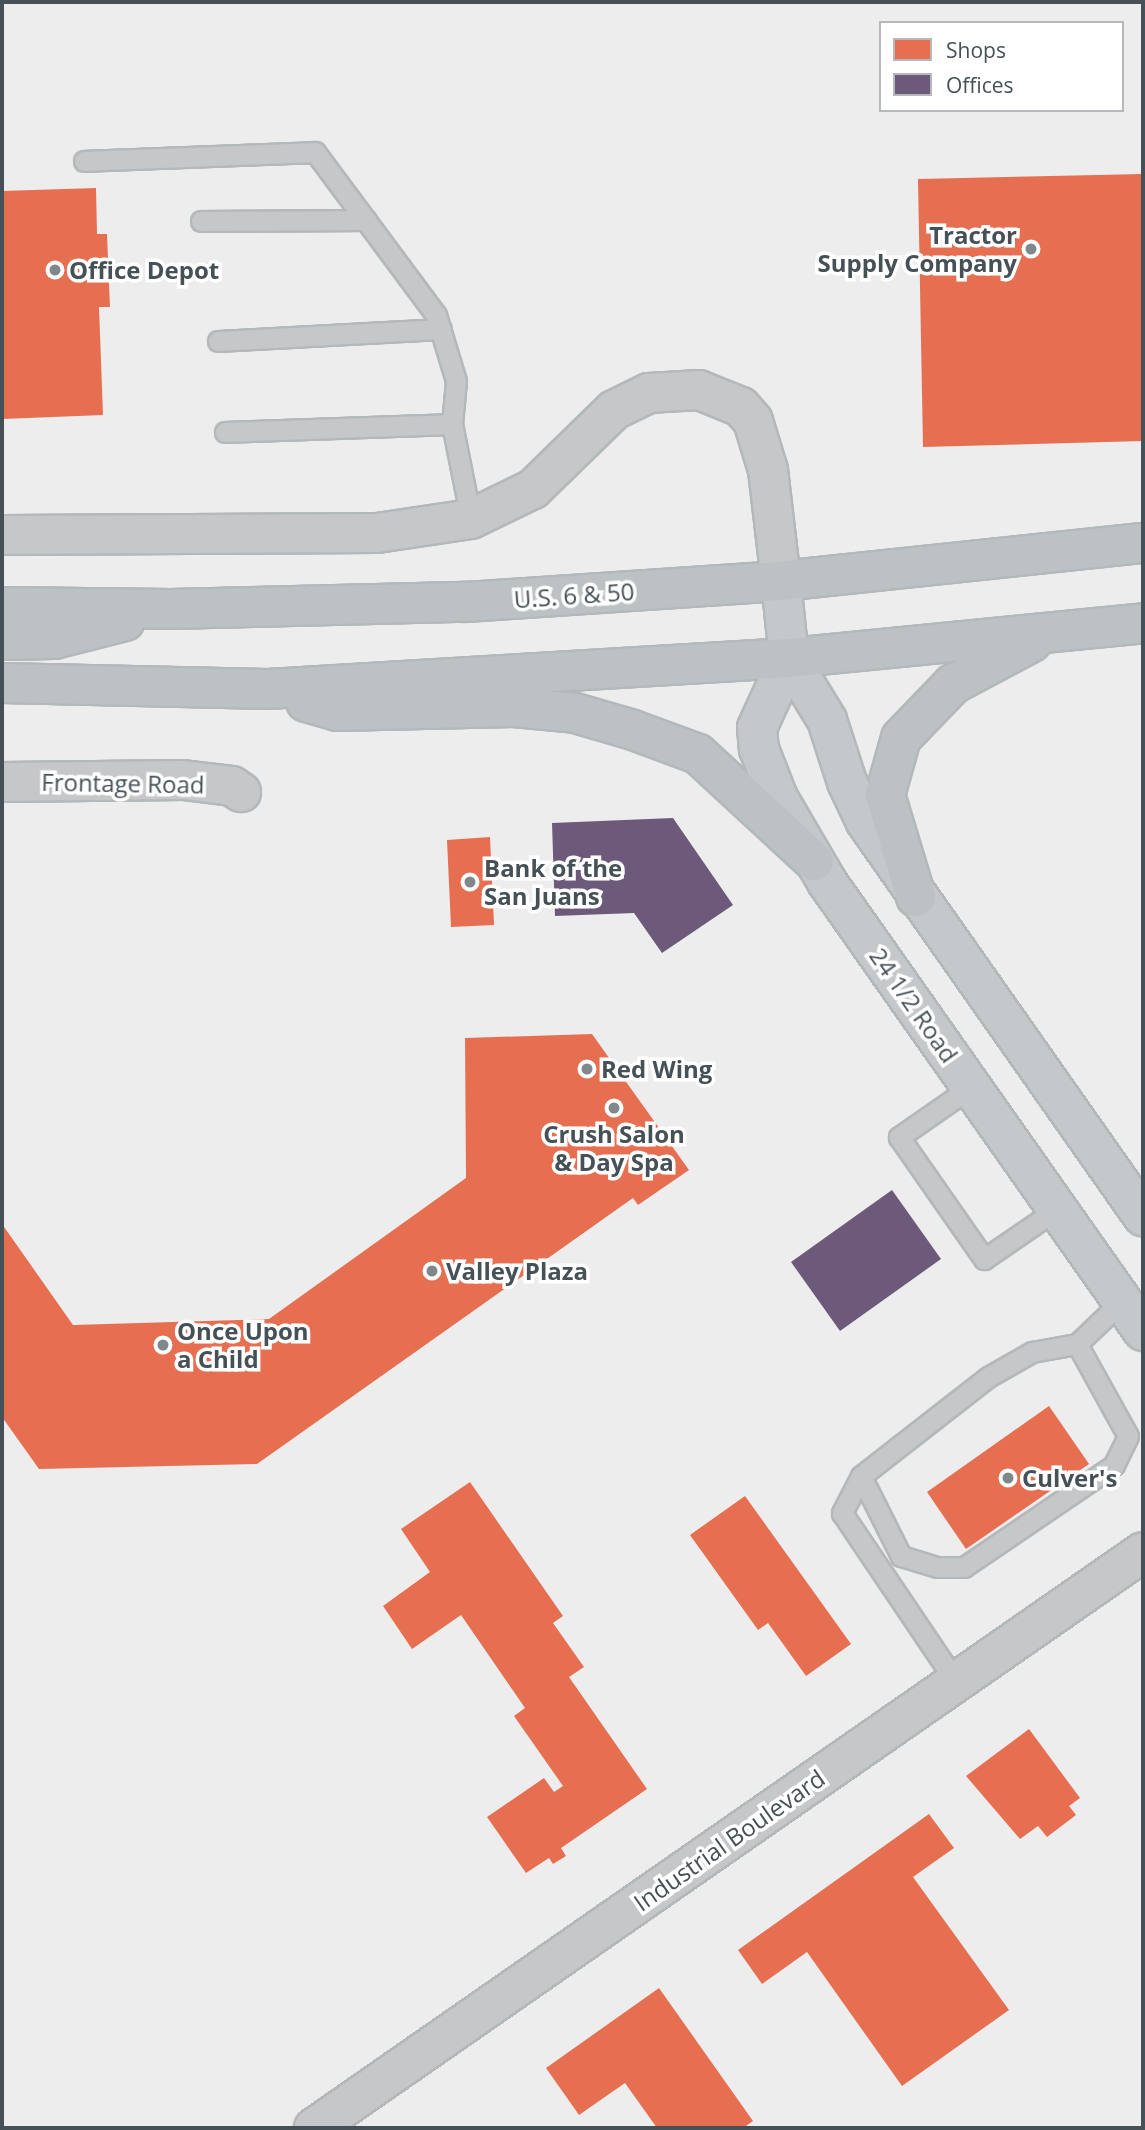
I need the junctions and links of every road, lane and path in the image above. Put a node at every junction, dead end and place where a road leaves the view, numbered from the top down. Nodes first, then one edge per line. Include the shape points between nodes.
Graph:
1 (84, 161) dead end
2 (366, 220) junction
3 (201, 221) dead end
4 (441, 329) junction
5 (218, 341) dead end
6 (452, 424) junction
7 (225, 432) dead end
8 (471, 519) junction
9 (2, 535) edge
10 (1143, 543) edge
11 (780, 581) junction
12 (2, 607) edge
13 (171, 609) junction
14 (1143, 623) edge
15 (1054, 631) junction
16 (2, 640) edge
17 (789, 658) junction
18 (2, 683) edge
19 (268, 689) junction
20 (2, 782) edge
21 (242, 792) dead end
22 (814, 861) junction
23 (916, 897) junction
24 (971, 1087) junction
25 (1057, 1209) junction
26 (1143, 1216) edge
27 (1136, 1316) edge
28 (1077, 1344) junction
29 (861, 1476) junction
30 (1143, 1552) edge
31 (956, 1682) junction
32 (314, 2128) edge

1 - 2 lane via 315,152
2 - 3 lane
2 - 4 lane via 436,315
4 - 5 lane
4 - 6 lane via 456,381
6 - 7 lane
6 - 8 lane
8 - 9 street via 377,533
8 - 11 street via 533,489 614,410 649,393 699,390 741,407 753,421 768,470
10 - 11 highway, U.S. 6 & 50
11 - 13 highway, U.S. 6 & 50 via 466,602
11 - 17 main road
12 - 13 highway, U.S. 6 & 50
13 - 16 highway via 54,639
14 - 15 highway
15 - 17 highway
15 - 23 highway via 953,684 901,738 885,795
17 - 19 highway
17 - 22 main road, 24 1/2 Road via 757,728 759,748 778,798
17 - 23 main road via 827,720 866,822
18 - 19 highway
19 - 22 highway via 337,711 514,708 575,713 633,730 698,754
20 - 21 street, Frontage Road via 183,780 232,786
22 - 24 main road, 24 1/2 Road
23 - 26 main road
24 - 25 main road, 24 1/2 Road
24 - 25 lane via 899,1137 984,1259
25 - 27 main road, 24 1/2 Road
27 - 28 lane
28 - 29 lane via 1032,1352 988,1377
28 - 29 lane via 1128,1436 1114,1465 964,1567 937,1567 901,1556
29 - 31 lane via 842,1513
30 - 31 street, Industrial Boulevard
31 - 32 street, Industrial Boulevard

